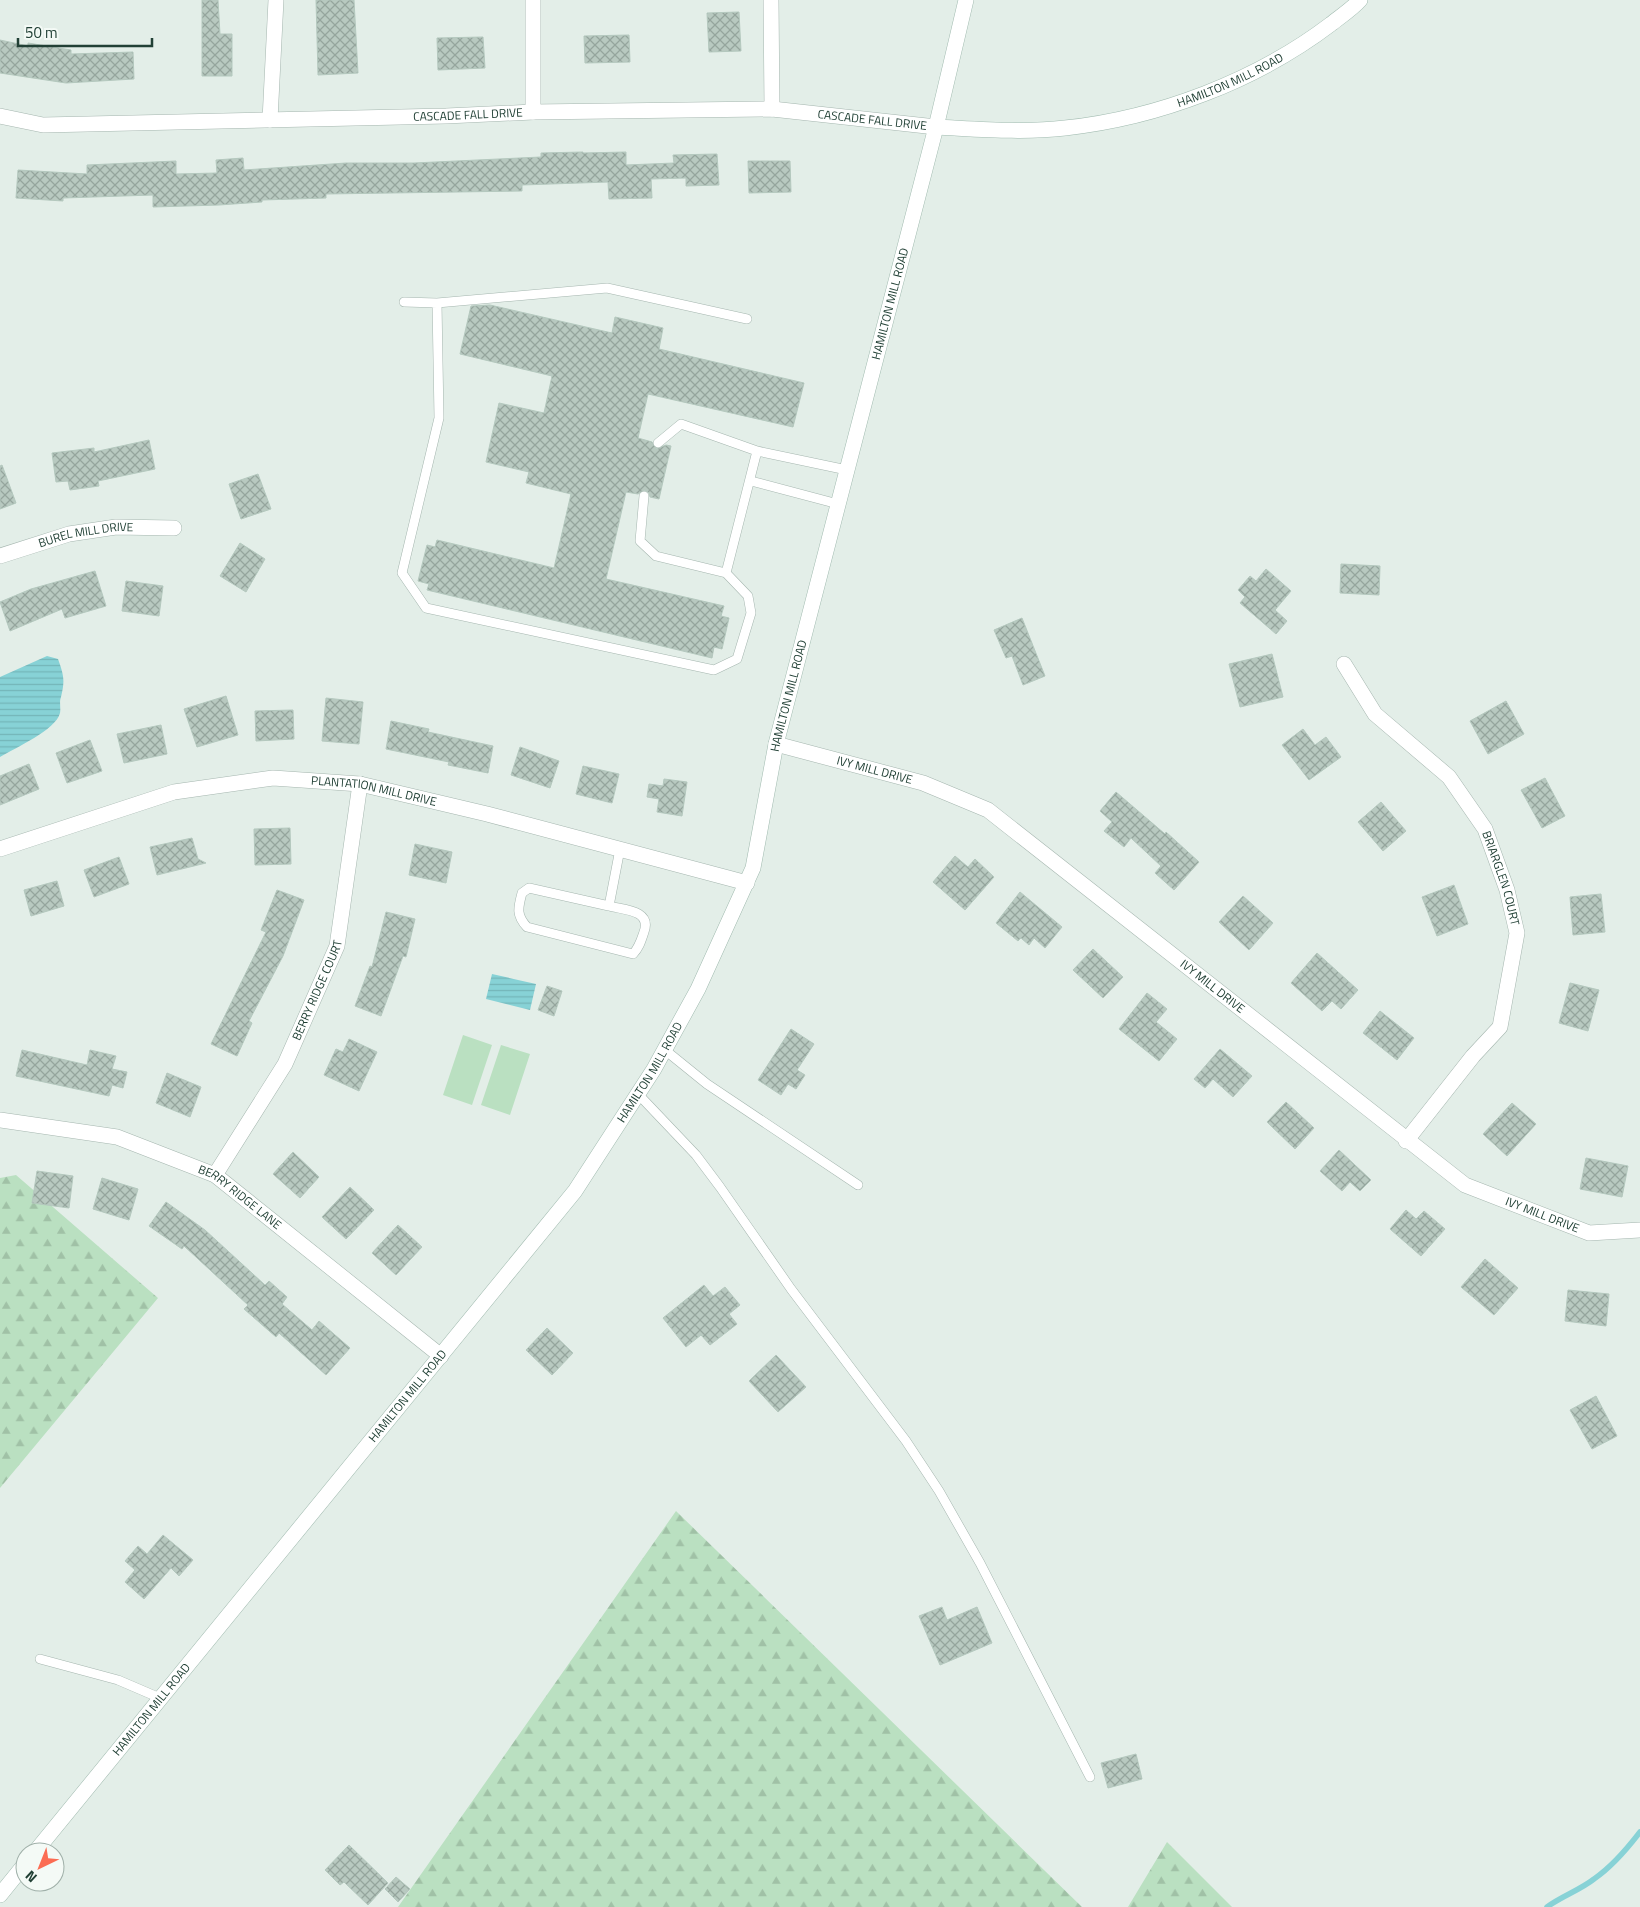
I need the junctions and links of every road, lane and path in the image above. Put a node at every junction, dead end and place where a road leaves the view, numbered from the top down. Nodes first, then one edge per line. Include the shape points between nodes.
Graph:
1 (276, 0) edge
2 (533, 0) edge
3 (771, 0) edge
4 (966, 0) edge
5 (1360, 0) edge
6 (772, 109) junction
7 (533, 112) junction
8 (0, 116) edge
9 (270, 120) junction
10 (936, 127) junction
11 (404, 302) dead end
12 (437, 303) junction
13 (747, 319) dead end
14 (658, 443) dead end
15 (757, 451) junction
16 (847, 470) junction
17 (751, 481) junction
18 (644, 496) dead end
19 (838, 504) junction
20 (174, 528) dead end
21 (0, 556) edge
22 (726, 572) junction
23 (1344, 664) dead end
24 (776, 744) junction
25 (360, 784) junction
26 (0, 849) edge
27 (620, 849) junction
28 (747, 883) junction
29 (608, 906) junction
30 (665, 1050) junction
31 (638, 1094) junction
32 (0, 1120) edge
33 (1406, 1141) junction
34 (215, 1175) junction
35 (858, 1185) dead end
36 (1640, 1230) edge
37 (441, 1356) junction
38 (40, 1659) dead end
39 (160, 1698) junction
40 (1090, 1777) dead end
41 (43, 1842) edge
42 (15, 1876) edge
43 (0, 1895) edge

1 - 9 street
2 - 7 street
3 - 6 street
4 - 10 street, HAMILTON MILL ROAD
5 - 10 street, HAMILTON MILL ROAD via 1307,42 1247,74 1177,103 1124,118 1064,128
6 - 7 street, CASCADE FALL DRIVE
6 - 10 street, CASCADE FALL DRIVE
7 - 9 street, CASCADE FALL DRIVE
8 - 9 street, CASCADE FALL DRIVE via 43,125
10 - 16 street, HAMILTON MILL ROAD
11 - 12 lane
12 - 13 lane via 607,288
12 - 22 lane via 439,418 402,573 426,608 714,670 736,659 751,613 748,596
14 - 15 lane via 681,424
15 - 16 lane
15 - 17 lane
16 - 19 street, HAMILTON MILL ROAD
17 - 19 lane
17 - 22 lane
18 - 22 lane via 640,541 656,556
19 - 24 street, HAMILTON MILL ROAD
20 - 21 street, BUREL MILL DRIVE via 116,527 69,534
23 - 33 street, BRIARGLEN COURT via 1375,714 1449,777 1484,829 1517,932 1500,1027
24 - 28 street, HAMILTON MILL ROAD via 754,868
24 - 33 street, IVY MILL DRIVE via 923,783 988,810
25 - 26 street, PLANTATION MILL DRIVE via 273,778 174,792
25 - 27 street, PLANTATION MILL DRIVE
25 - 34 street, BERRY RIDGE COURT via 338,946 285,1064
27 - 28 street, PLANTATION MILL DRIVE
27 - 29 lane
28 - 30 street, HAMILTON MILL ROAD via 698,989
29 - 29 lane via 640,913 645,918 646,927 633,954 527,927 519,918 517,909 522,893 529,888
30 - 31 street, HAMILTON MILL ROAD
30 - 35 lane via 707,1084
31 - 37 street, HAMILTON MILL ROAD via 575,1191
31 - 40 lane via 696,1154 791,1289 906,1441 980,1563
32 - 34 street, BERRY RIDGE LANE via 117,1137
33 - 36 street, IVY MILL DRIVE via 1465,1185 1589,1233
34 - 37 street, BERRY RIDGE LANE
37 - 39 street, HAMILTON MILL ROAD
38 - 39 lane via 118,1680
39 - 41 street, HAMILTON MILL ROAD
42 - 43 street

